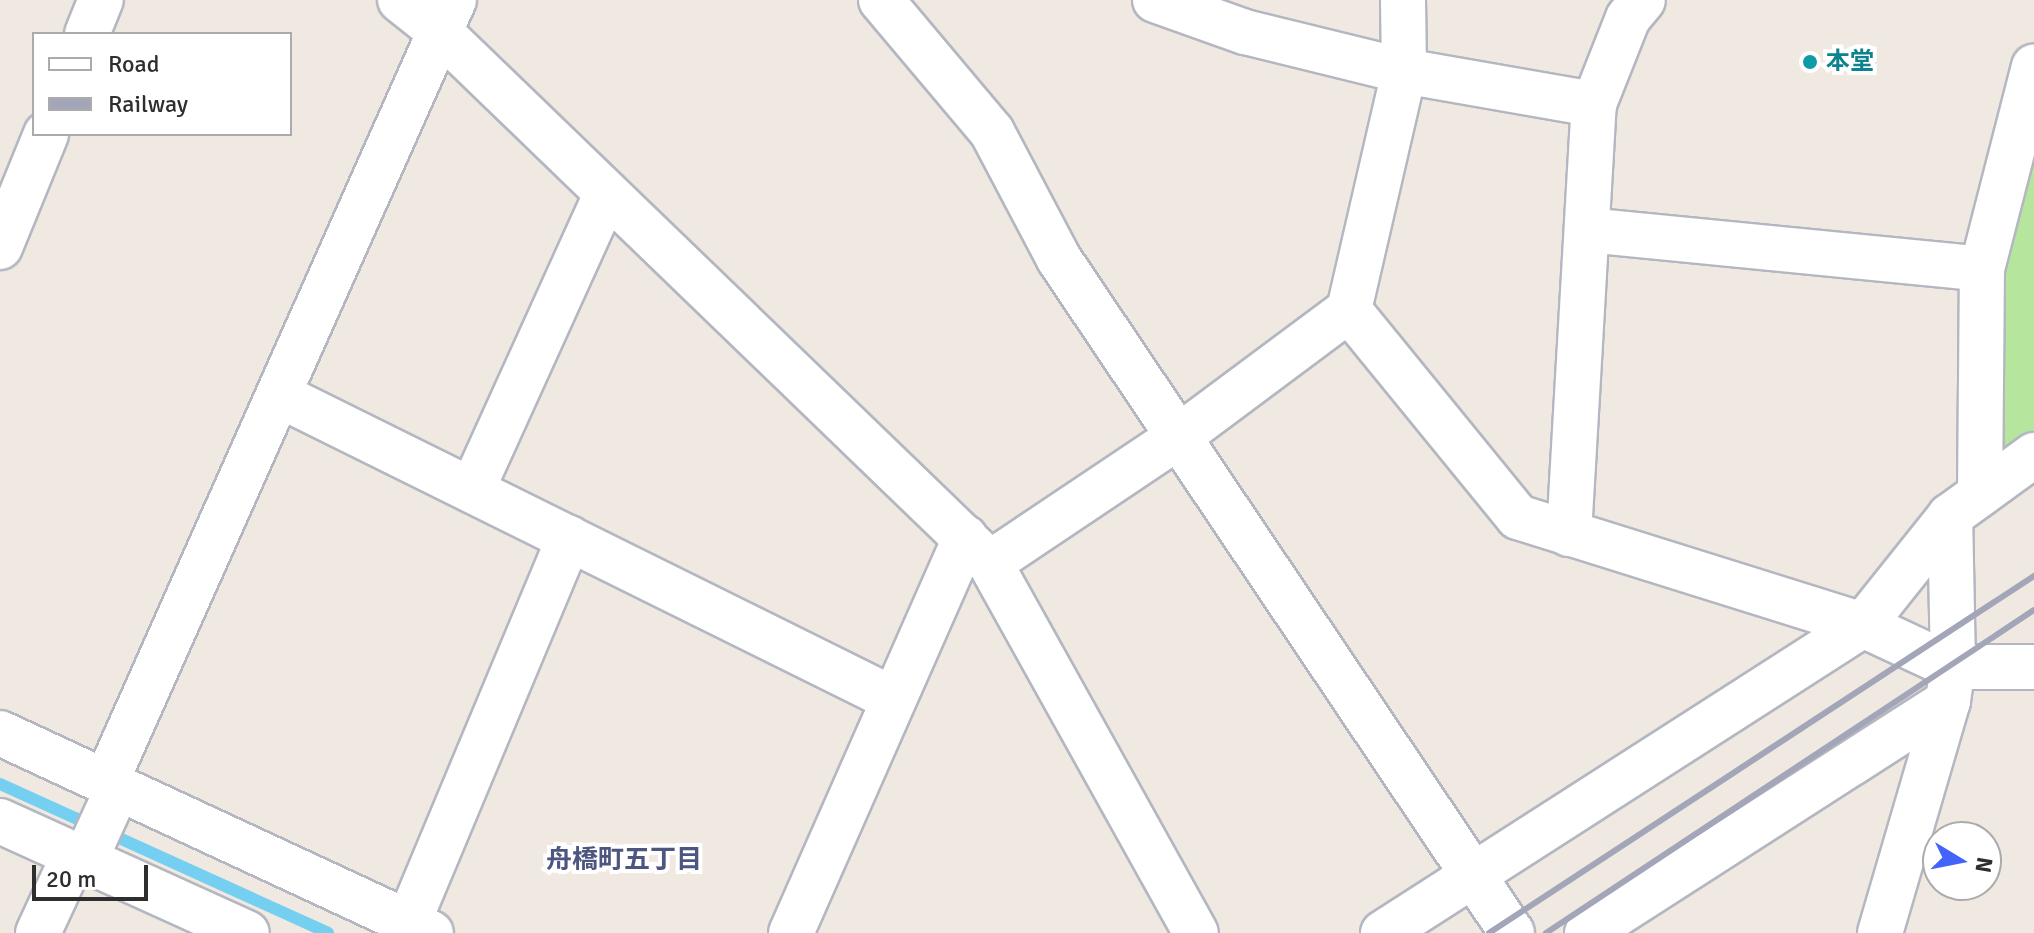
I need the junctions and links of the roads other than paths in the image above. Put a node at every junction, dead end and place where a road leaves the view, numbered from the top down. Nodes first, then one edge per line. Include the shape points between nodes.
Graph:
1 (101, 0) edge
2 (400, 0) edge
3 (881, 0) edge
4 (1155, 0) edge
5 (1403, 0) edge
6 (1643, 0) edge
7 (446, 16) edge
8 (88, 32) edge
9 (2034, 67) edge
10 (1404, 71) junction
11 (1594, 104) junction
12 (45, 136) edge
13 (607, 193) junction
14 (1587, 230) junction
15 (0, 247) edge
16 (1982, 269) junction
17 (1349, 310) junction
18 (279, 395) junction
19 (1181, 435) junction
20 (2034, 455) edge
21 (472, 490) junction
22 (1965, 505) junction
23 (1569, 534) junction
24 (569, 538) junction
25 (978, 551) junction
26 (1863, 625) junction
27 (2034, 667) edge
28 (1950, 684) junction
29 (893, 699) junction
30 (0, 733) edge
31 (112, 790) junction
32 (0, 821) edge
33 (83, 854) junction
34 (1472, 876) junction
35 (415, 929) edge
36 (38, 933) edge
37 (247, 933) edge
38 (791, 933) edge
39 (1196, 933) edge
40 (1383, 933) edge
41 (1512, 933) edge
42 (1587, 933) edge
43 (1880, 933) edge

1 - 8 street
2 - 7 street
3 - 19 street via 992,132 1059,259
4 - 10 street via 1245,32
5 - 10 street
6 - 11 street via 1628,18
7 - 13 street
7 - 18 street
9 - 16 street
10 - 11 street
10 - 17 street
11 - 14 street
12 - 15 street
13 - 21 street
13 - 25 street
14 - 16 street
14 - 23 street
16 - 22 street
17 - 19 street
17 - 23 street via 1518,517
18 - 21 street
18 - 31 street
19 - 25 street
19 - 34 street
20 - 22 street
21 - 24 street
22 - 26 street
22 - 28 street
23 - 26 street
24 - 29 street
24 - 35 street
25 - 29 street
25 - 39 street
26 - 28 street
26 - 34 street
27 - 28 street
28 - 42 street
28 - 43 street
29 - 38 street
30 - 31 street
31 - 33 street
31 - 35 street
32 - 33 street
33 - 36 street
33 - 37 street
34 - 40 street
34 - 41 street

